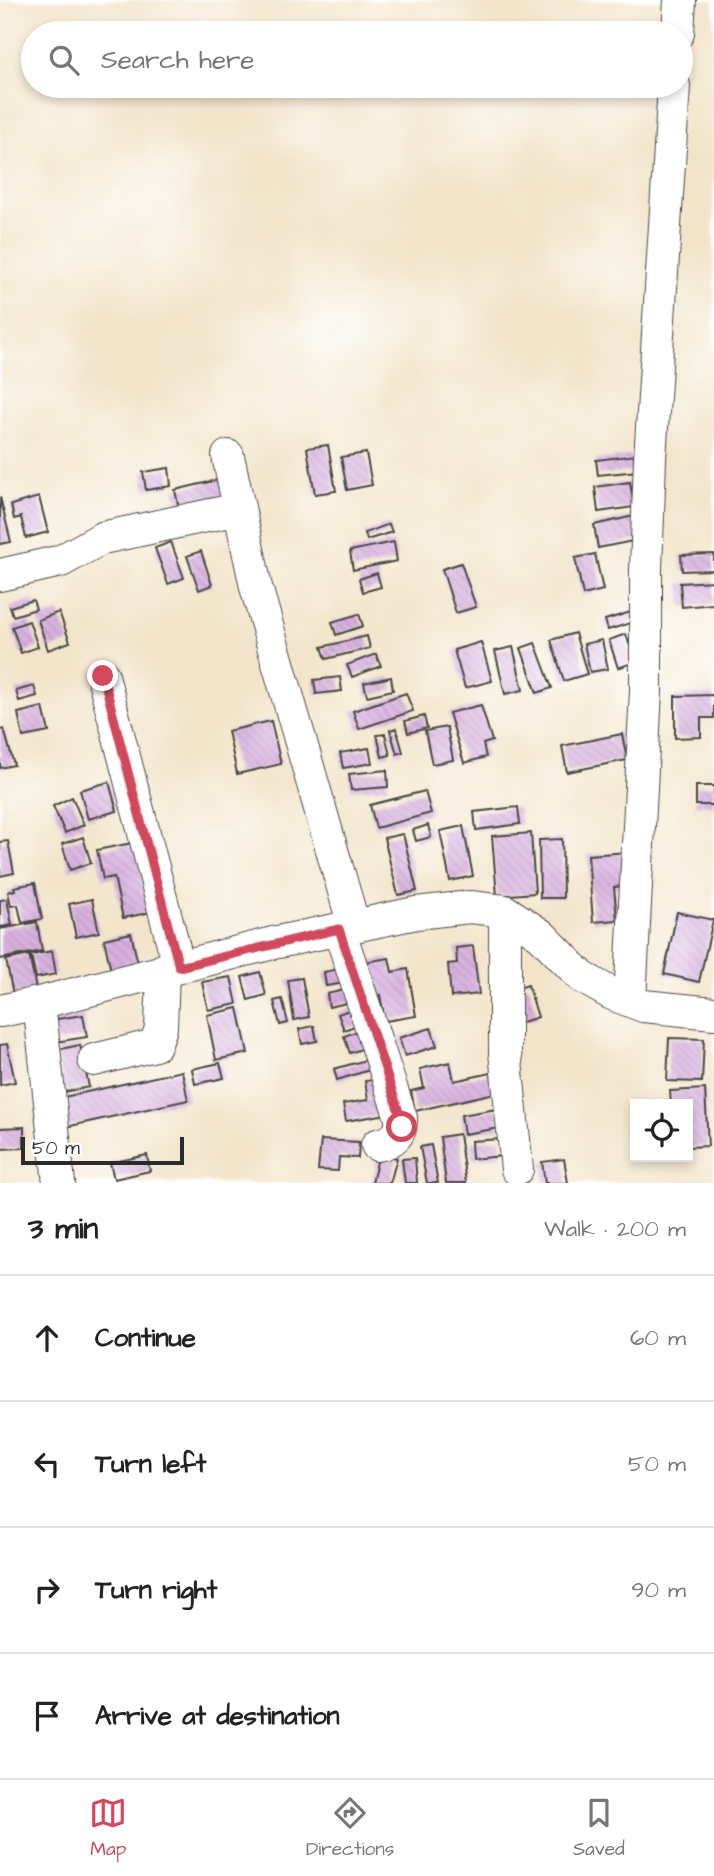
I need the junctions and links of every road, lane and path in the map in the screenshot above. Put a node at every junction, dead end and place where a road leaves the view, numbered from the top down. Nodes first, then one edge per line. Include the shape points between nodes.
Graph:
1 (680, 0) edge
2 (679, 21) edge
3 (673, 98) edge
4 (228, 456) dead end
5 (239, 509) junction
6 (0, 575) edge
7 (103, 676) dead end
8 (505, 911) junction
9 (347, 928) junction
10 (171, 968) junction
11 (630, 1001) junction
12 (39, 1003) junction
13 (0, 1011) edge
14 (714, 1013) edge
15 (94, 1059) dead end
16 (377, 1145) dead end
17 (517, 1169) dead end
18 (59, 1183) edge

1 - 2 street
3 - 11 street via 650,458 646,691
4 - 5 street
5 - 6 street via 102,538 61,561
5 - 9 street
7 - 10 street
8 - 9 street via 452,908
8 - 11 street via 541,934 582,977
8 - 17 street via 505,1052
9 - 10 street
9 - 16 street via 401,1118 397,1136
10 - 12 street
10 - 15 street via 155,1045
11 - 14 street
12 - 13 street
12 - 18 street

